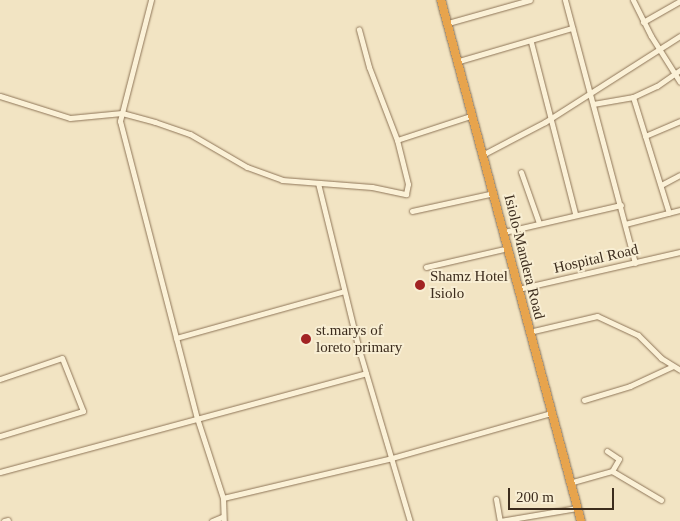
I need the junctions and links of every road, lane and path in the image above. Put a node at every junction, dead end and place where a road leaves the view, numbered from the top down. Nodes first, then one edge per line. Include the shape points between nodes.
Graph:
1 (151, 0) edge
2 (442, 0) edge
3 (530, 0) edge
4 (565, 0) edge
5 (633, 0) edge
6 (521, 1) edge
7 (680, 1) edge
8 (643, 22) junction
9 (448, 23) junction
10 (572, 28) junction
11 (359, 29) dead end
12 (680, 36) edge
13 (531, 42) junction
14 (660, 50) junction
15 (459, 61) junction
16 (678, 72) edge
17 (680, 82) edge
18 (589, 94) junction
19 (0, 96) edge
20 (633, 96) junction
21 (593, 104) junction
22 (122, 113) junction
23 (474, 114) junction
24 (552, 117) junction
25 (680, 121) edge
26 (645, 136) junction
27 (397, 140) junction
28 (484, 154) junction
29 (521, 172) dead end
30 (680, 175) edge
31 (318, 183) junction
32 (661, 185) junction
33 (494, 193) junction
34 (620, 205) junction
35 (680, 210) edge
36 (412, 212) dead end
37 (575, 213) junction
38 (669, 213) junction
39 (540, 223) junction
40 (625, 224) junction
41 (504, 232) junction
42 (508, 248) junction
43 (680, 252) edge
44 (635, 263) junction
45 (426, 267) dead end
46 (518, 289) junction
47 (344, 291) junction
48 (529, 332) junction
49 (176, 338) junction
50 (673, 366) junction
51 (680, 370) edge
52 (366, 373) junction
53 (0, 379) edge
54 (584, 400) dead end
55 (551, 413) junction
56 (196, 418) junction
57 (0, 436) edge
58 (607, 451) dead end
59 (392, 458) junction
60 (612, 471) junction
61 (0, 472) edge
62 (569, 483) junction
63 (223, 498) junction
64 (496, 499) dead end
65 (661, 500) dead end
66 (577, 508) junction
67 (223, 519) edge
68 (212, 521) edge
69 (410, 521) edge
70 (500, 521) edge
71 (581, 521) edge

1 - 22 street
2 - 9 highway, Isiolo-Mandera Road
3 - 6 street
4 - 10 street
5 - 8 street
6 - 9 street
7 - 8 street
8 - 14 street
9 - 15 highway, Isiolo-Mandera Road
10 - 13 street
10 - 18 street
11 - 27 street via 369,67
12 - 14 street
13 - 15 street
13 - 24 street
14 - 16 street
14 - 18 street
15 - 23 highway, Isiolo-Mandera Road
16 - 17 street
16 - 20 street
18 - 21 street
18 - 24 street
19 - 22 street via 70,118
20 - 21 street
20 - 26 street
21 - 34 street
22 - 31 street via 190,134 269,176
22 - 49 street via 122,135
23 - 27 street
23 - 28 highway, Isiolo-Mandera Road
24 - 28 street
24 - 37 street
25 - 26 street
26 - 32 street
27 - 31 street via 408,184 407,194 372,187
28 - 33 highway, Isiolo-Mandera Road
29 - 39 street
30 - 32 street
31 - 47 street
32 - 38 street
33 - 36 street
33 - 41 highway, Isiolo-Mandera Road
34 - 37 street
34 - 40 street
35 - 38 street
37 - 39 street
38 - 40 street
39 - 41 street
40 - 44 street
41 - 42 highway, Isiolo-Mandera Road
42 - 45 street
42 - 46 highway, Isiolo-Mandera Road
43 - 44 street, Hospital Road
44 - 46 street, Hospital Road
46 - 48 highway, Isiolo-Mandera Road
47 - 49 street
47 - 52 street
48 - 50 street via 597,316 638,335
48 - 55 highway, Isiolo-Mandera Road
49 - 56 street
50 - 51 street
50 - 54 street via 630,386
52 - 56 street
52 - 59 street
53 - 57 street via 62,358 83,411
55 - 59 street
55 - 62 highway, Isiolo-Mandera Road
56 - 61 street
56 - 63 street
58 - 60 street via 619,459
59 - 63 street
59 - 69 street
60 - 62 street
60 - 65 street
62 - 66 highway, Isiolo-Mandera Road
63 - 67 street
64 - 70 street
66 - 70 street
66 - 71 highway, Isiolo-Mandera Road
67 - 68 street

